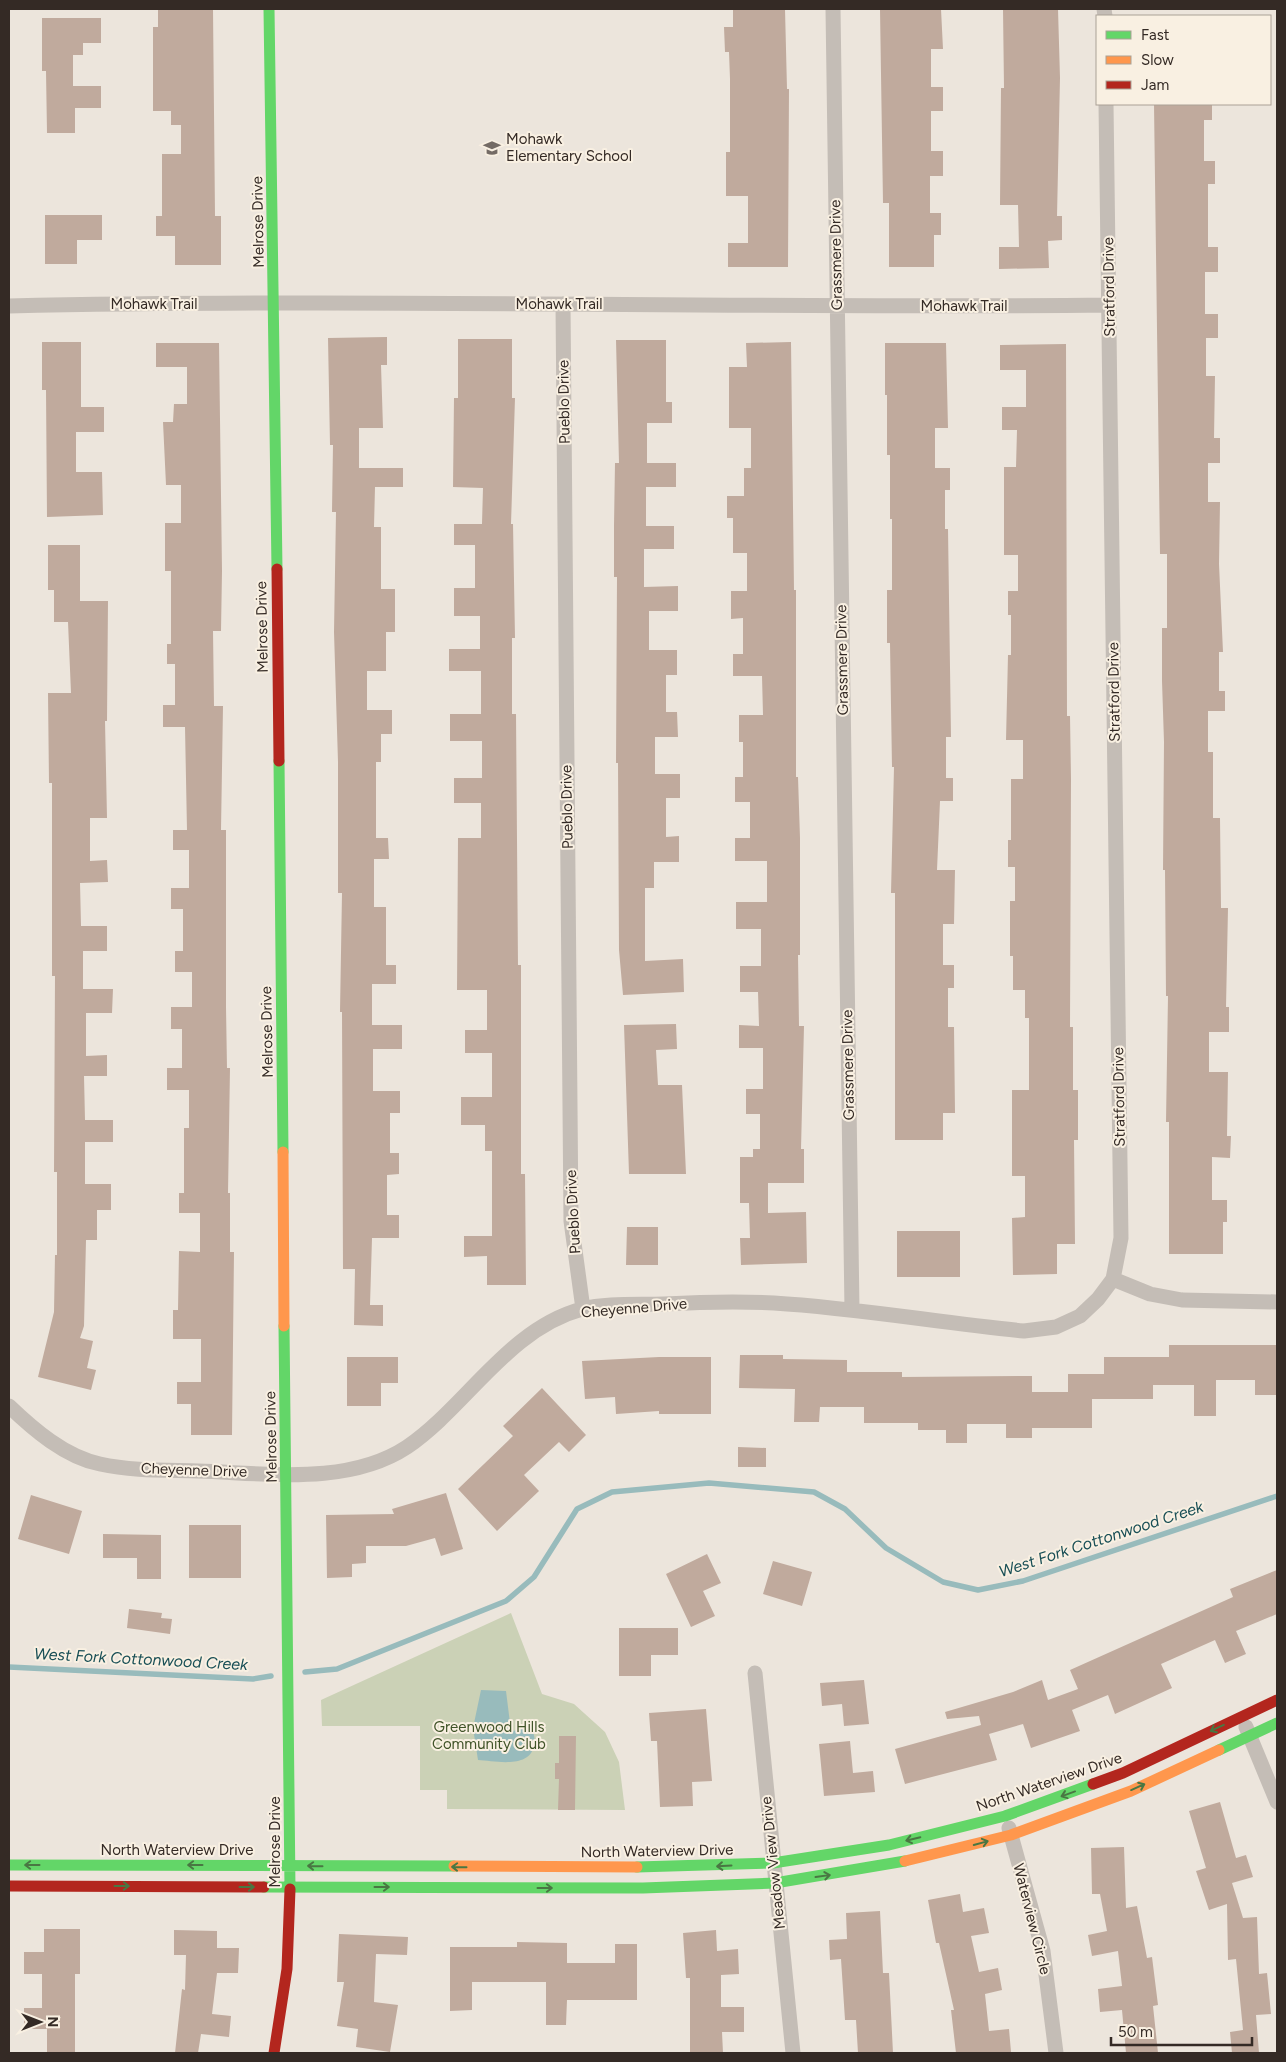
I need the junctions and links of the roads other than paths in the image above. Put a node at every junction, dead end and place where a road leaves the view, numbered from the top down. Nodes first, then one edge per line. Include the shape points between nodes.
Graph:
1 (269, 9) edge
2 (833, 9) edge
3 (1106, 105) edge
4 (274, 304) junction
5 (563, 304) junction
6 (1110, 305) junction
7 (9, 306) edge
8 (837, 307) junction
9 (1113, 1279) junction
10 (1277, 1302) edge
11 (583, 1309) junction
12 (852, 1310) junction
13 (9, 1406) edge
14 (286, 1473) junction
15 (754, 1673) dead end
16 (1277, 1700) edge
17 (1242, 1717) junction
18 (1277, 1723) edge
19 (1250, 1736) junction
20 (1277, 1802) edge
21 (1005, 1816) junction
22 (1011, 1835) junction
23 (773, 1863) junction
24 (9, 1865) edge
25 (290, 1866) junction
26 (775, 1883) junction
27 (9, 1886) edge
28 (290, 1887) junction
29 (274, 2053) edge
30 (793, 2053) edge
31 (1056, 2053) edge

1 - 4 street, Melrose Drive
2 - 8 street, Grassmere Drive
3 - 6 street, Stratford Drive
4 - 5 street, Mohawk Trail
4 - 7 street, Mohawk Trail
4 - 14 street, Melrose Drive
5 - 8 street, Mohawk Trail
5 - 11 street, Pueblo Drive via 571,1221
6 - 8 street, Mohawk Trail
6 - 9 street, Stratford Drive via 1121,1238
8 - 12 street, Grassmere Drive
9 - 10 street via 1150,1294 1182,1300
9 - 12 street, Cheyenne Drive via 1098,1300 1080,1316 1056,1327 1024,1331
11 - 12 street, Cheyenne Drive via 716,1302
11 - 14 street, Cheyenne Drive via 555,1320 520,1342 433,1426 376,1464 312,1474
13 - 14 street, Cheyenne Drive via 63,1449 98,1464 148,1469
14 - 25 street, Melrose Drive
15 - 23 street, Meadow View Drive
16 - 17 street, North Waterview Drive
17 - 19 street
17 -> 21 street, North Waterview Drive via 1123,1773
18 - 19 street
19 - 20 street
22 -> 19 street via 1095,1806
21 - 22 street, Waterview Circle
21 -> 23 street, North Waterview Drive via 889,1845
26 -> 22 street via 894,1864
22 - 31 street, Waterview Circle via 1043,1951
23 -> 25 street, North Waterview Drive via 659,1867
23 - 26 street, Meadow View Drive
25 -> 24 street, North Waterview Drive
25 - 28 street, Melrose Drive
28 -> 26 street via 643,1888
26 - 30 street, Meadow View Drive
27 -> 28 street
28 - 29 street, Melrose Drive via 288,1968

